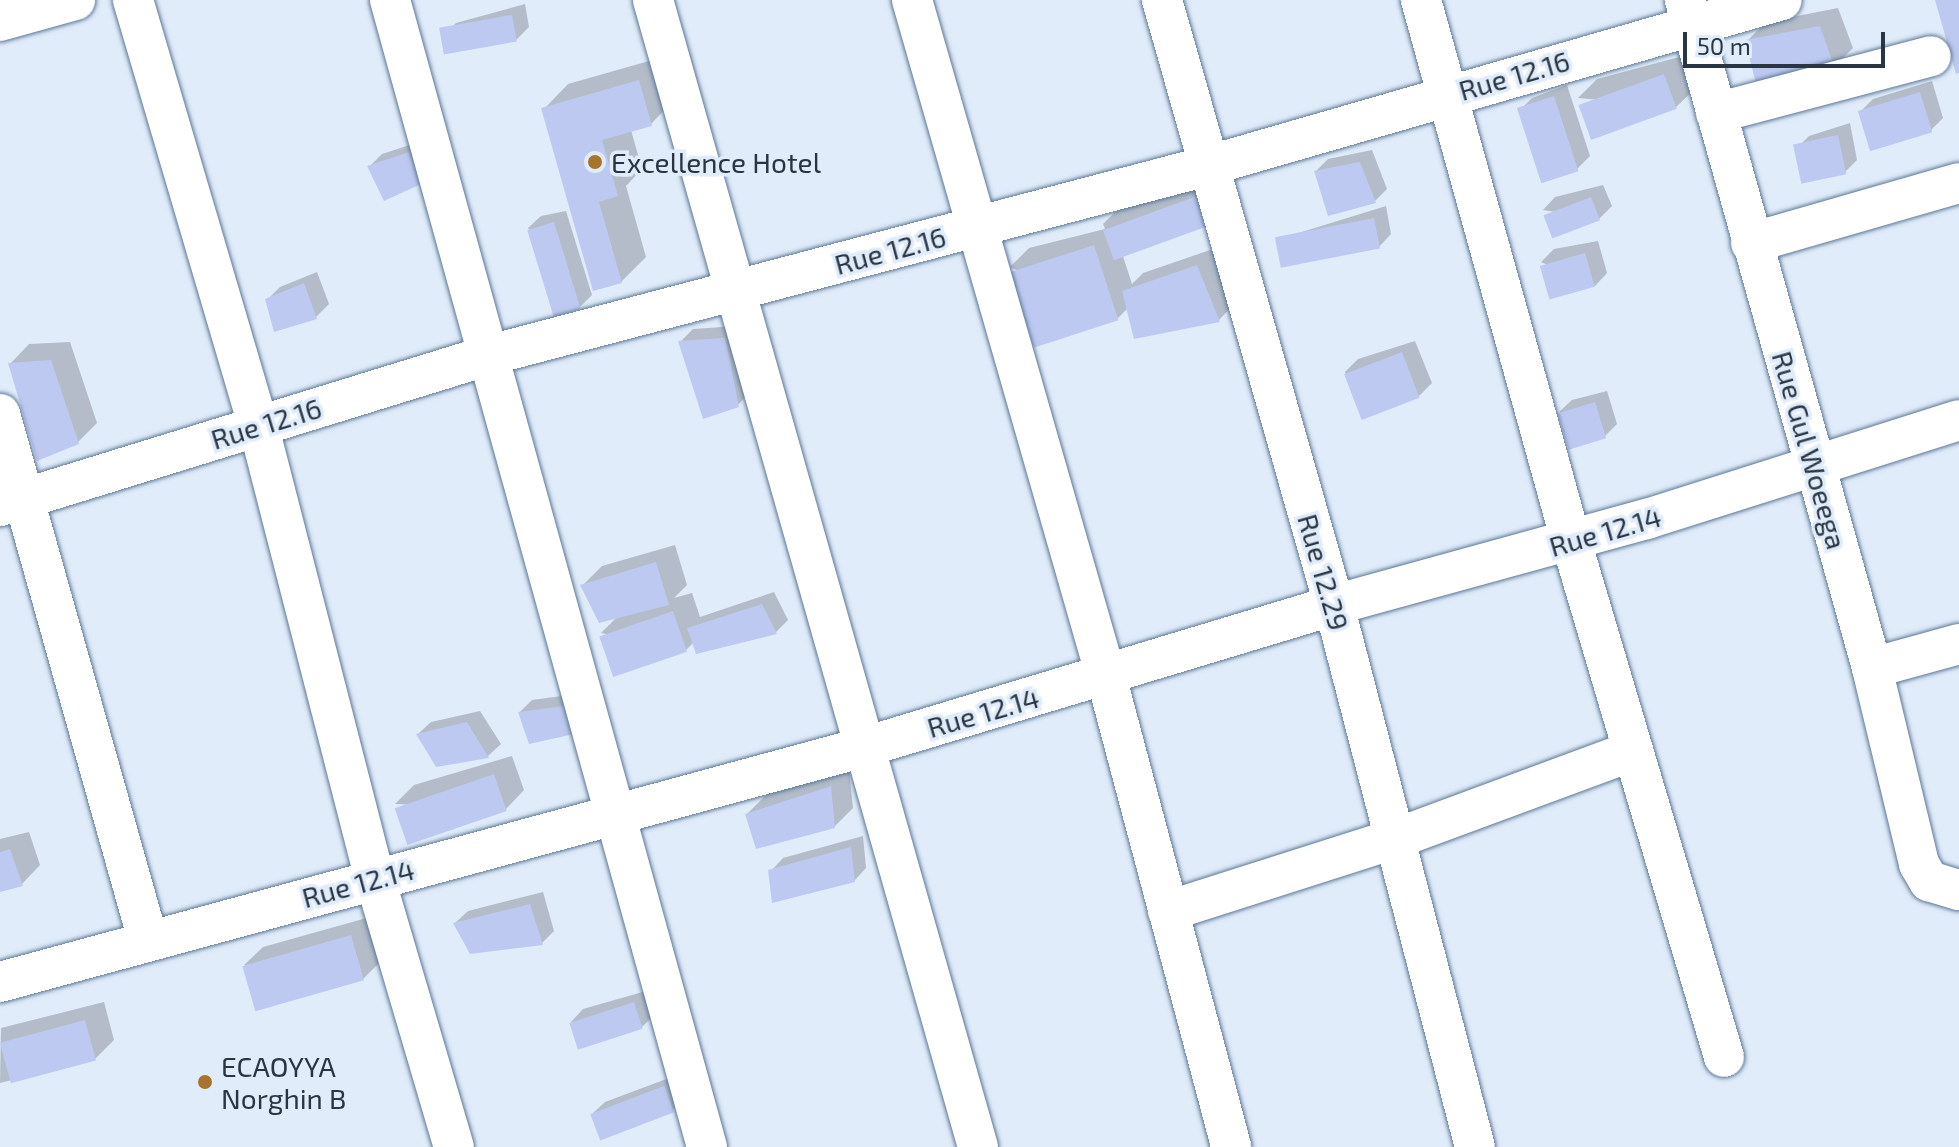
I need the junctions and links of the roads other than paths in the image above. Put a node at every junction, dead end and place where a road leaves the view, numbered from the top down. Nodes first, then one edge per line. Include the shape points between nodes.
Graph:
1 (75, 0) edge
2 (133, 0) edge
3 (390, 0) edge
4 (653, 0) edge
5 (912, 0) edge
6 (1162, 0) edge
7 (1421, 0) edge
8 (1782, 0) edge
9 (1688, 13) edge
10 (0, 21) edge
11 (1931, 56) dead end
12 (1446, 94) junction
13 (1716, 113) junction
14 (1207, 166) junction
15 (1959, 183) edge
16 (977, 227) junction
17 (1751, 243) junction
18 (734, 292) junction
19 (486, 356) junction
20 (0, 414) edge
21 (1959, 420) edge
22 (258, 424) junction
23 (1814, 462) junction
24 (12, 502) edge
25 (1571, 541) junction
26 (1334, 605) junction
27 (1959, 644) edge
28 (1872, 668) junction
29 (1106, 676) junction
30 (868, 746) junction
31 (1632, 751) junction
32 (614, 811) junction
33 (1397, 838) junction
34 (375, 879) junction
35 (1952, 890) edge
36 (1168, 911) junction
37 (148, 940) junction
38 (0, 982) edge
39 (1724, 1057) dead end
40 (454, 1147) edge
41 (707, 1147) edge
42 (978, 1147) edge
43 (1231, 1147) edge
44 (1475, 1147) edge

1 - 10 street
2 - 22 street
3 - 19 street
4 - 18 street
5 - 16 street
6 - 14 street, Rue 12.29
7 - 12 street
8 - 9 street, Rue 12.16
9 - 12 street, Rue 12.16
9 - 13 street, Rue Gul Woeega
11 - 13 street
12 - 14 street, Rue 12.16
12 - 25 street
13 - 17 street, Rue Gul Woeega
14 - 16 street, Rue 12.16
14 - 26 street, Rue 12.29
15 - 17 street
16 - 18 street, Rue 12.16
16 - 29 street
17 - 23 street, Rue Gul Woeega
18 - 19 street, Rue 12.16
18 - 30 street
19 - 22 street, Rue 12.16
19 - 32 street
20 - 24 street
21 - 23 street, Rue 12.14
22 - 24 street, Rue 12.16
22 - 34 street
23 - 25 street, Rue 12.14 via 1730,494
23 - 28 street, Rue Gul Woeega
24 - 37 street
25 - 26 street, Rue 12.14
25 - 31 street
26 - 29 street, Rue 12.14
26 - 33 street, Rue 12.29
27 - 28 street
28 - 35 street, Rue Gul Woeega via 1919,864 1929,881
29 - 30 street, Rue 12.14
29 - 36 street
30 - 32 street, Rue 12.14
30 - 42 street
31 - 33 street
31 - 39 street
32 - 34 street, Rue 12.14
32 - 41 street
33 - 36 street
33 - 44 street, Rue 12.29
34 - 37 street, Rue 12.14
34 - 40 street
36 - 43 street
37 - 38 street, Rue 12.14

